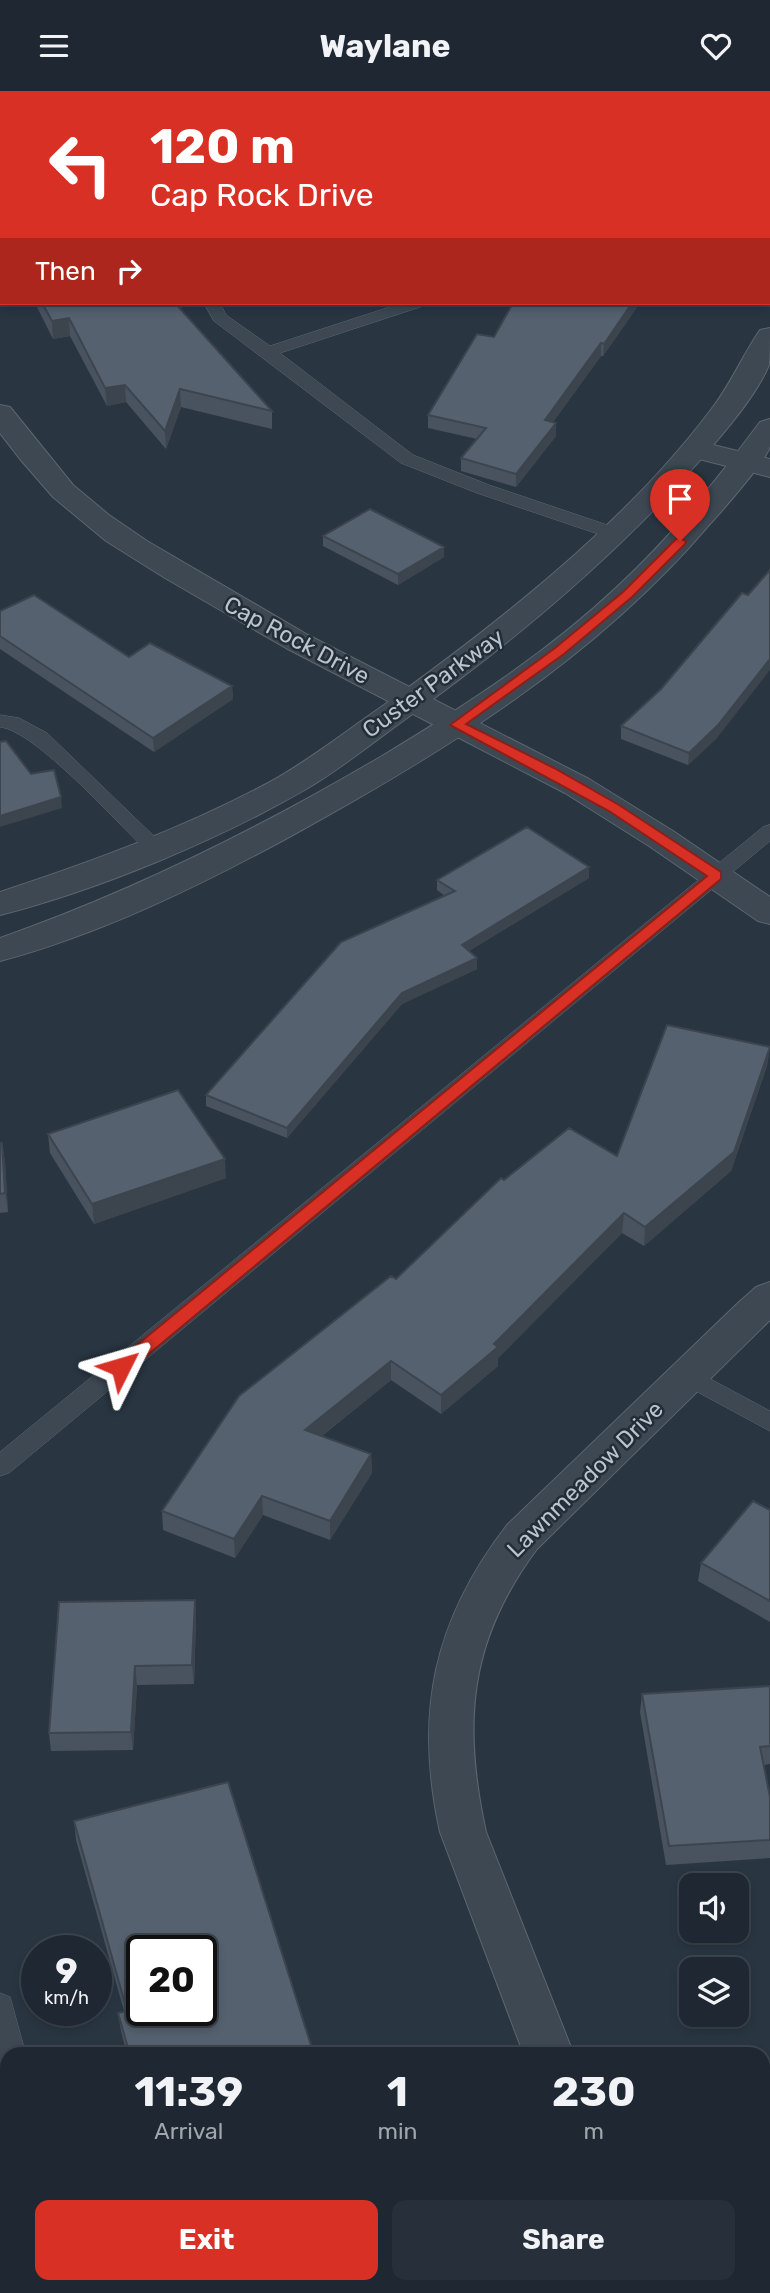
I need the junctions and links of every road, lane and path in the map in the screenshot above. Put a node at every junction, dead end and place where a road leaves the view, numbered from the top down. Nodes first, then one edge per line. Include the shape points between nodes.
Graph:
1 (213, 305) edge
2 (411, 305) edge
3 (770, 336) edge
4 (268, 352) junction
5 (0, 413) edge
6 (770, 428) edge
7 (697, 450) junction
8 (758, 465) edge
9 (613, 533) junction
10 (411, 700) junction
11 (0, 721) edge
12 (457, 725) junction
13 (770, 831) edge
14 (154, 847) junction
15 (716, 876) junction
16 (0, 904) edge
17 (770, 913) edge
18 (0, 950) edge
19 (770, 1297) edge
20 (688, 1376) junction
21 (770, 1422) edge
22 (0, 1466) edge
23 (0, 2005) edge
24 (9, 2047) edge
25 (546, 2047) edge

1 - 4 lane via 220,318
2 - 4 lane
3 - 7 street, Custer Parkway via 727,411
4 - 9 lane via 407,459
5 - 10 street, Cap Rock Drive via 62,490 144,554 276,631
6 - 8 street, Custer Parkway
7 - 8 street
7 - 9 street, Custer Parkway
8 - 12 street, Custer Parkway via 628,594
9 - 10 street, Custer Parkway via 557,587
10 - 12 street, Cap Rock Drive
10 - 14 street, Custer Parkway via 281,789
11 - 14 lane via 12,722 40,737
12 - 15 street, Cap Rock Drive via 614,808
12 - 18 street, Custer Parkway via 331,801 210,866
13 - 15 lane
14 - 16 street, Custer Parkway
15 - 17 street, Cap Rock Drive
15 - 22 lane
19 - 20 street, Lawnmeadow Drive
20 - 21 lane
20 - 25 street, Lawnmeadow Drive via 522,1538 475,1615 455,1682 449,1716 453,1795
23 - 24 lane

